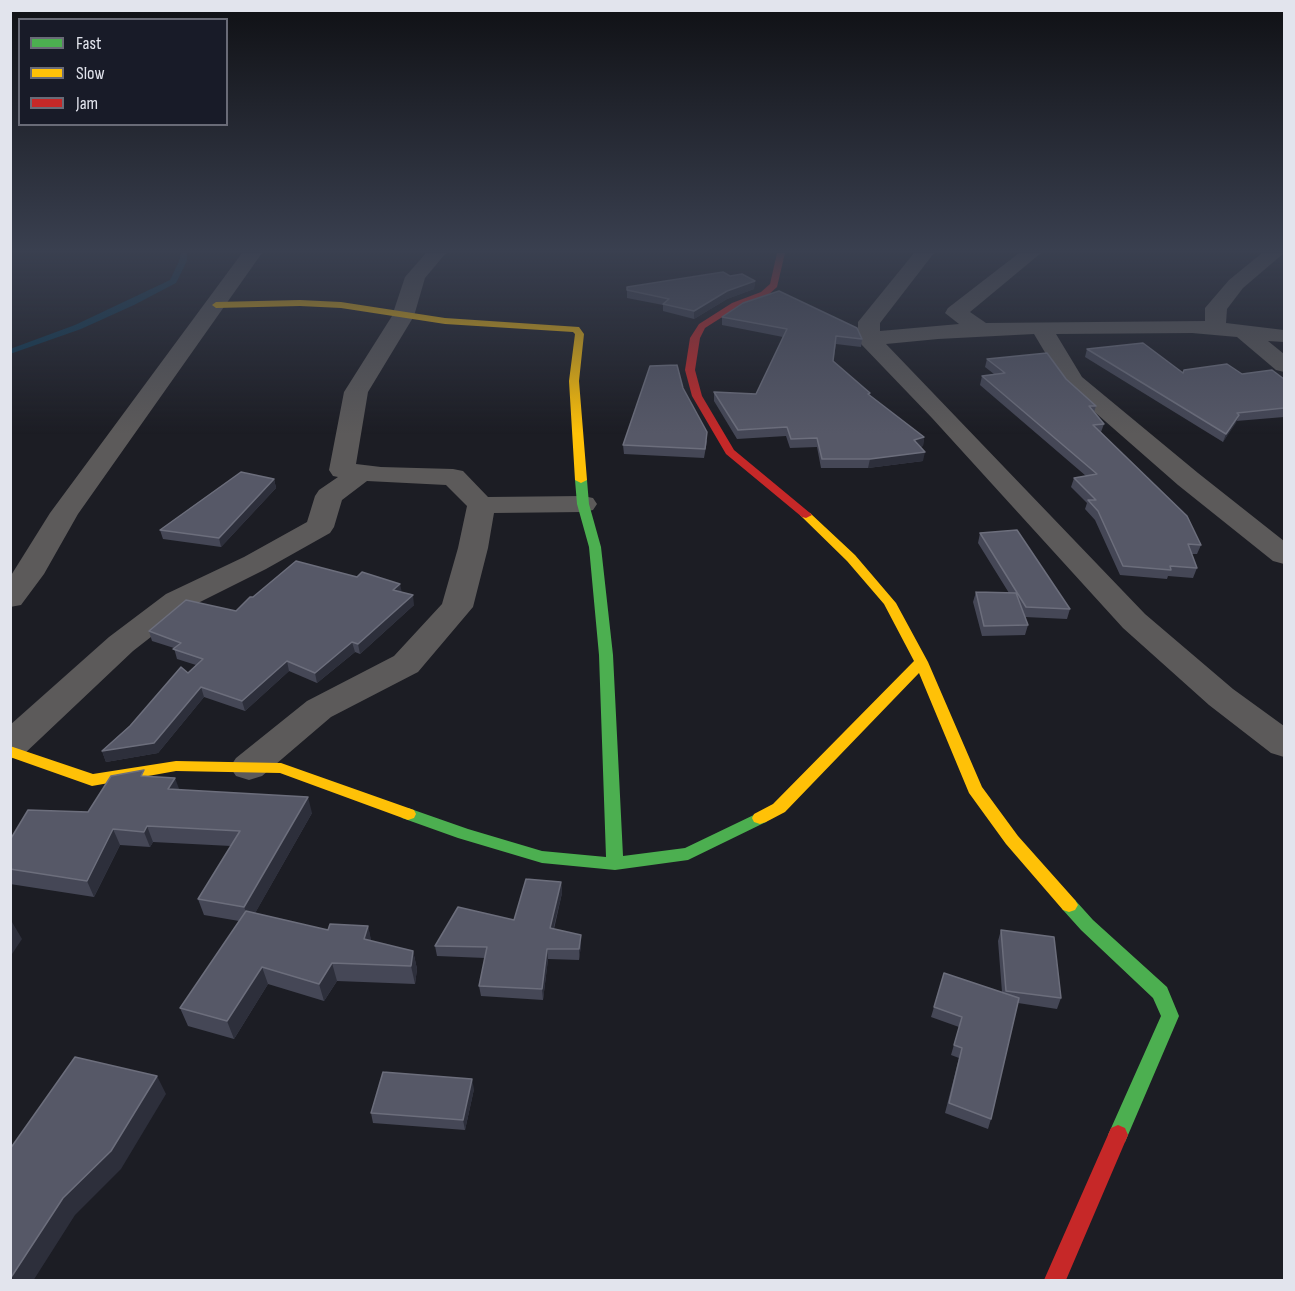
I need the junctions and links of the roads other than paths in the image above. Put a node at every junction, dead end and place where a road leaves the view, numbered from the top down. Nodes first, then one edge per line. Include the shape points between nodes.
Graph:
1 (210, 313) edge
2 (387, 313) edge
3 (722, 313) edge
4 (876, 313) edge
5 (956, 313) edge
6 (1216, 313) edge
7 (403, 316) junction
8 (1041, 328) junction
9 (1215, 328) junction
10 (982, 330) junction
11 (1244, 332) junction
12 (1284, 336) edge
13 (869, 339) junction
14 (1284, 365) edge
15 (362, 472) junction
16 (583, 504) junction
17 (481, 505) junction
18 (1284, 555) edge
19 (10, 598) edge
20 (921, 662) junction
21 (1284, 744) edge
22 (10, 746) edge
23 (10, 751) edge
24 (249, 766) junction
25 (615, 864) junction
26 (1055, 1281) edge

1 - 19 street via 64,513 33,568
2 - 7 street
3 - 20 street via 702,326 695,338 690,370 698,396 730,452 782,493 859,567 890,603
4 - 13 street via 869,322
5 - 10 street
6 - 9 street
7 - 15 street via 356,392 342,470
7 - 16 street via 576,329 580,334 574,381
8 - 9 street
8 - 10 street
8 - 18 street via 1073,381
9 - 11 street
10 - 13 street
11 - 12 street
11 - 14 street
13 - 21 street via 1134,621 1221,697
15 - 17 street via 453,477
15 - 22 street via 329,496 320,527 177,601 121,644
16 - 17 street
16 - 25 street via 596,547 606,655
17 - 24 street via 458,607 406,664 319,709
20 - 25 street via 779,808 688,854
20 - 26 street via 975,789 1012,840 1087,925 1160,993 1170,1016
23 - 24 street via 92,780 176,766
24 - 25 street via 281,768 464,834 542,857

